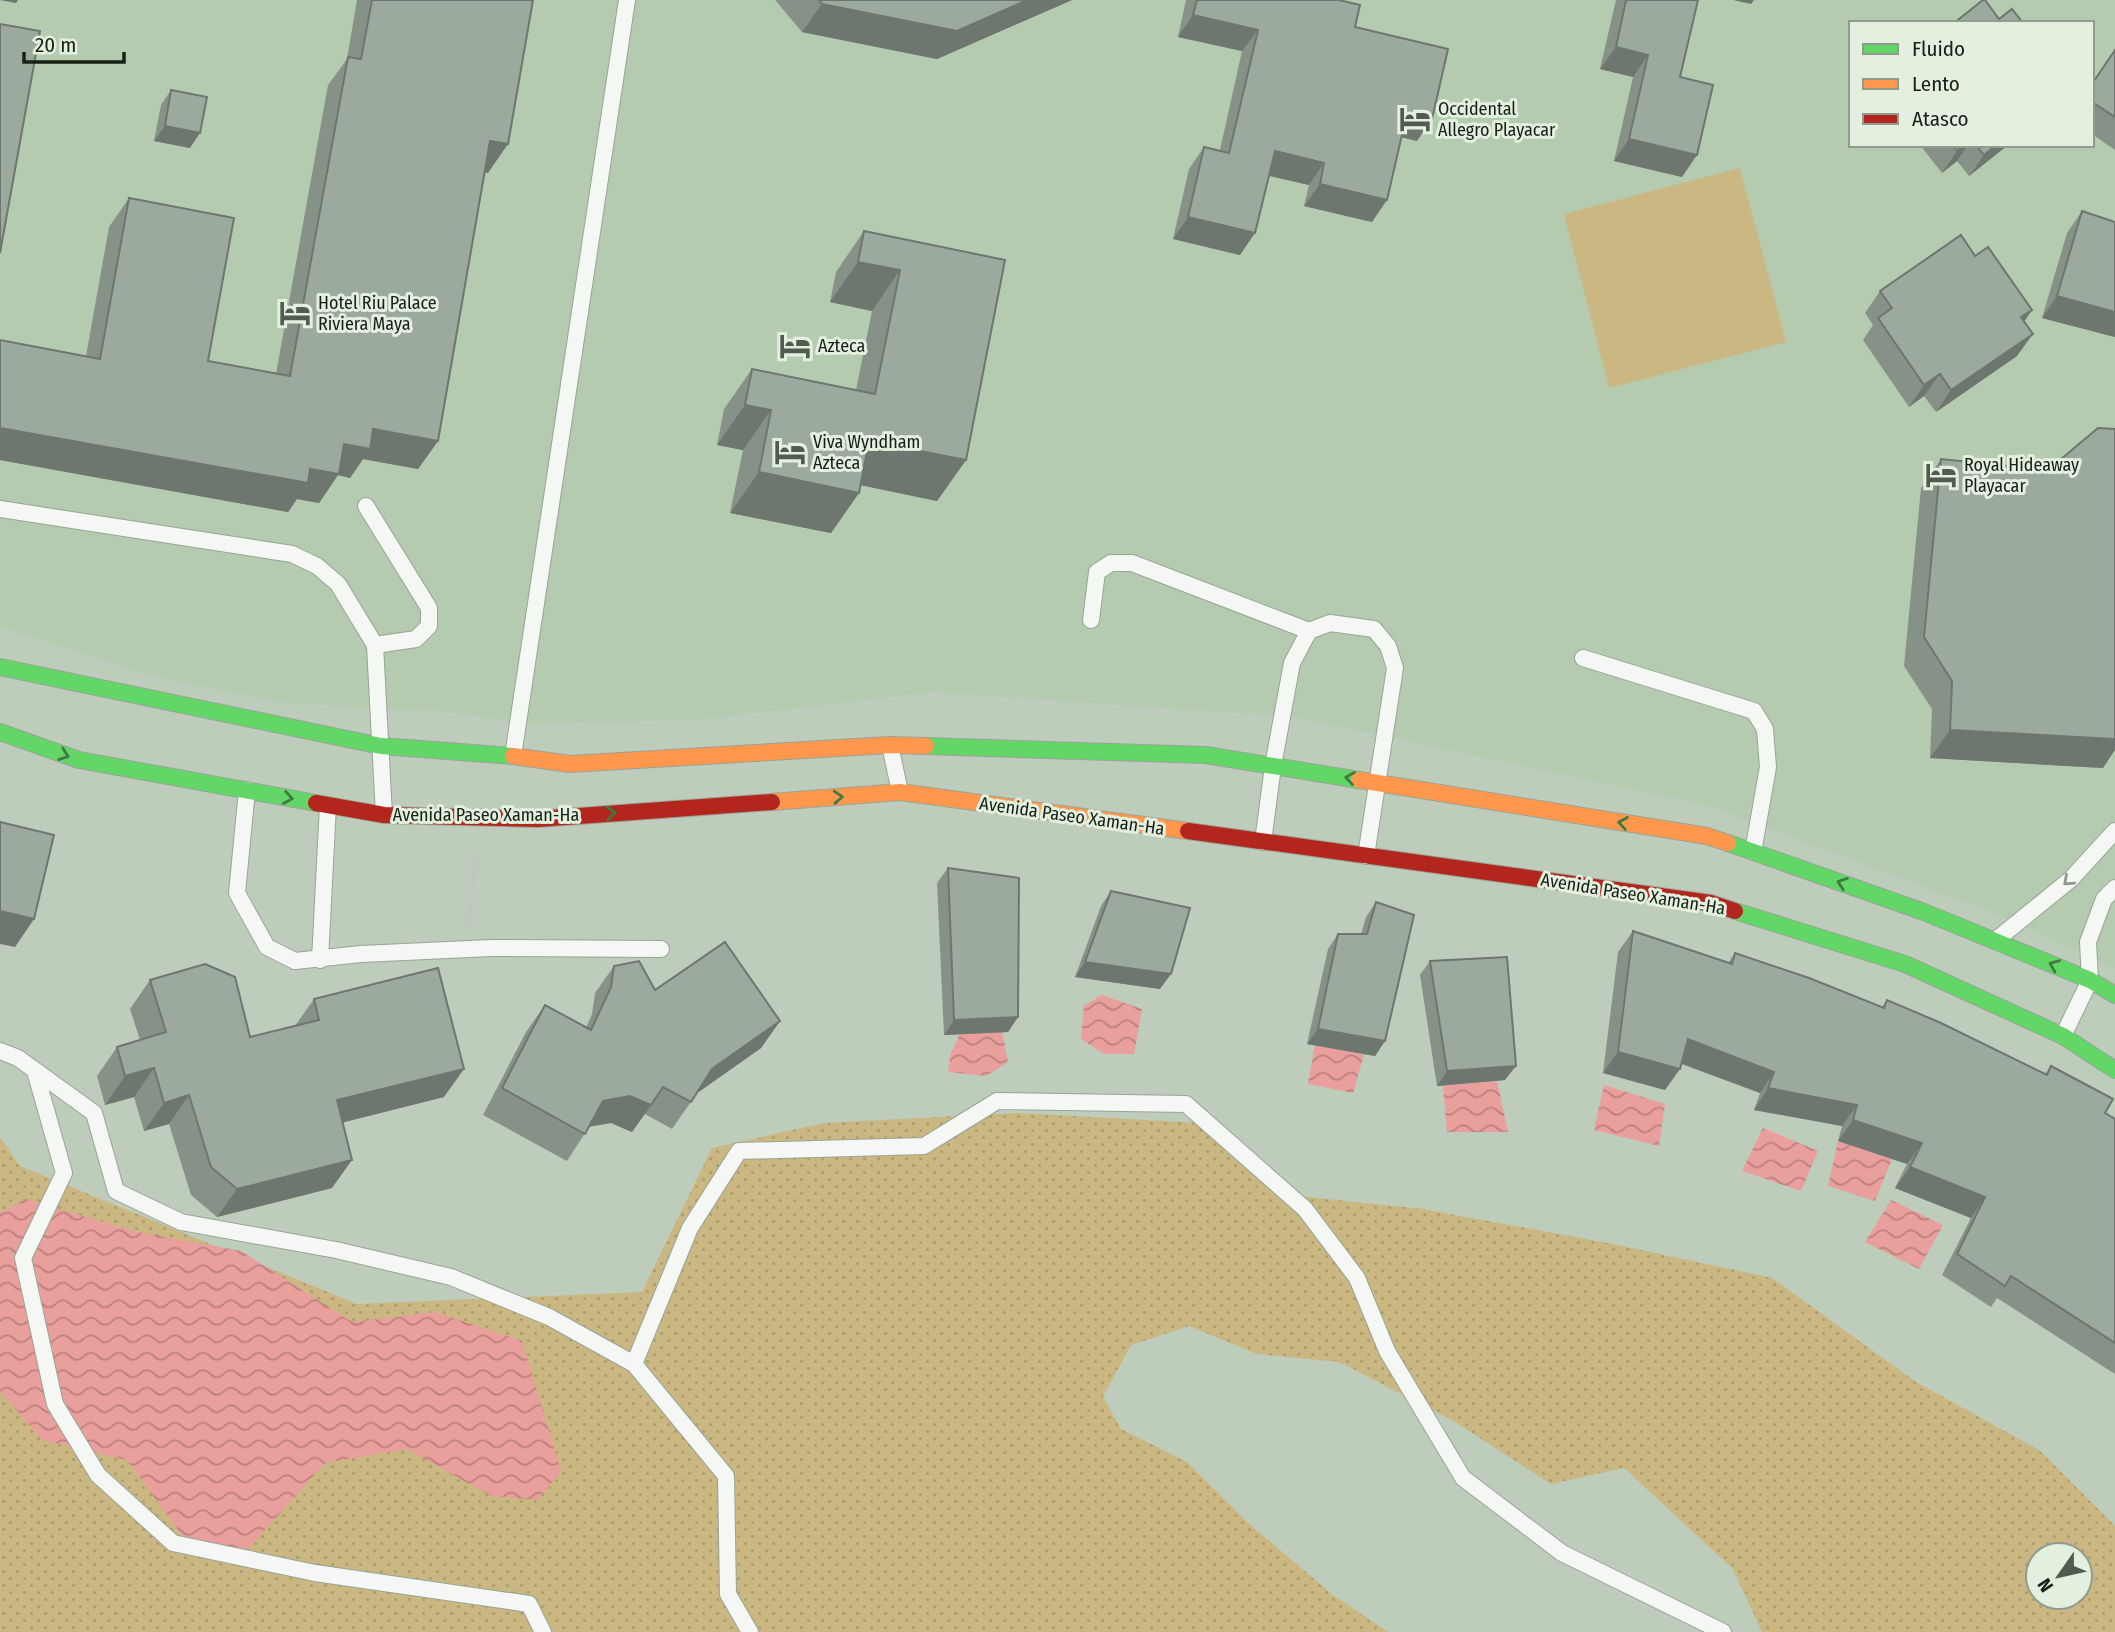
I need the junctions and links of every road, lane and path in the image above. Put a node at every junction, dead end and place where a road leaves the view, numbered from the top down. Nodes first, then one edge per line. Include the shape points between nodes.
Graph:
1 (627, 0) edge
2 (366, 506) dead end
3 (0, 509) edge
4 (1091, 621) dead end
5 (1309, 631) junction
6 (375, 646) junction
7 (1583, 659) dead end
8 (0, 667) edge
9 (0, 732) edge
10 (890, 745) junction
11 (381, 746) junction
12 (513, 756) junction
13 (1273, 766) junction
14 (1376, 782) junction
15 (247, 790) junction
16 (900, 792) junction
17 (328, 805) junction
18 (384, 815) junction
19 (2115, 831) edge
20 (1263, 842) junction
21 (1753, 852) junction
22 (1366, 856) junction
23 (2115, 888) edge
24 (1994, 941) junction
25 (661, 949) dead end
26 (320, 960) junction
27 (2090, 980) junction
28 (2115, 995) edge
29 (2063, 1036) junction
30 (0, 1051) edge
31 (2115, 1070) edge
32 (35, 1071) junction
33 (634, 1364) junction
34 (543, 1632) edge
35 (750, 1632) edge
36 (1723, 1632) edge

1 - 12 lane
2 - 6 lane via 429,608 429,626 416,639
3 - 6 lane via 292,554 317,566 338,584
4 - 5 lane via 1097,572 1111,563 1132,563
5 - 13 lane via 1292,663
5 - 14 lane via 1330,623 1374,629 1388,646 1395,668
6 - 11 lane
7 - 21 lane via 1754,711 1765,729 1768,767
8 - 11 main road
9 -> 15 main road, Avenida Paseo Xaman-Ha via 79,760
10 - 12 main road via 570,764
10 - 13 main road via 1206,755
10 - 16 lane
11 - 12 main road
11 - 18 lane
14 -> 13 main road
13 - 20 lane
21 -> 14 main road via 1707,836
14 - 22 lane
15 -> 17 main road, Avenida Paseo Xaman-Ha
15 - 26 lane via 237,893 267,947 295,961
18 -> 16 main road, Avenida Paseo Xaman-Ha via 538,819
16 - 20 main road, Avenida Paseo Xaman-Ha
17 - 18 main road, Avenida Paseo Xaman-Ha
17 - 26 lane
19 -> 24 lane via 2071,879
20 - 22 main road, Avenida Paseo Xaman-Ha
24 -> 21 main road
22 - 29 main road, Avenida Paseo Xaman-Ha via 1711,903 1907,959
23 - 27 lane via 2104,899 2088,942
27 -> 24 main road
25 - 26 lane via 491,948
27 - 28 main road
27 - 29 lane
29 - 31 main road, Avenida Paseo Xaman-Ha
30 - 32 lane
32 - 33 lane via 94,1113 116,1191 181,1222 336,1250 451,1277 549,1317
32 - 34 lane via 64,1173 23,1258 55,1404 98,1475 173,1543 314,1573 529,1604
33 - 35 lane via 726,1476 727,1594
33 - 36 lane via 690,1227 739,1151 924,1146 997,1101 1186,1104 1305,1209 1357,1278 1387,1350 1463,1478 1563,1553

